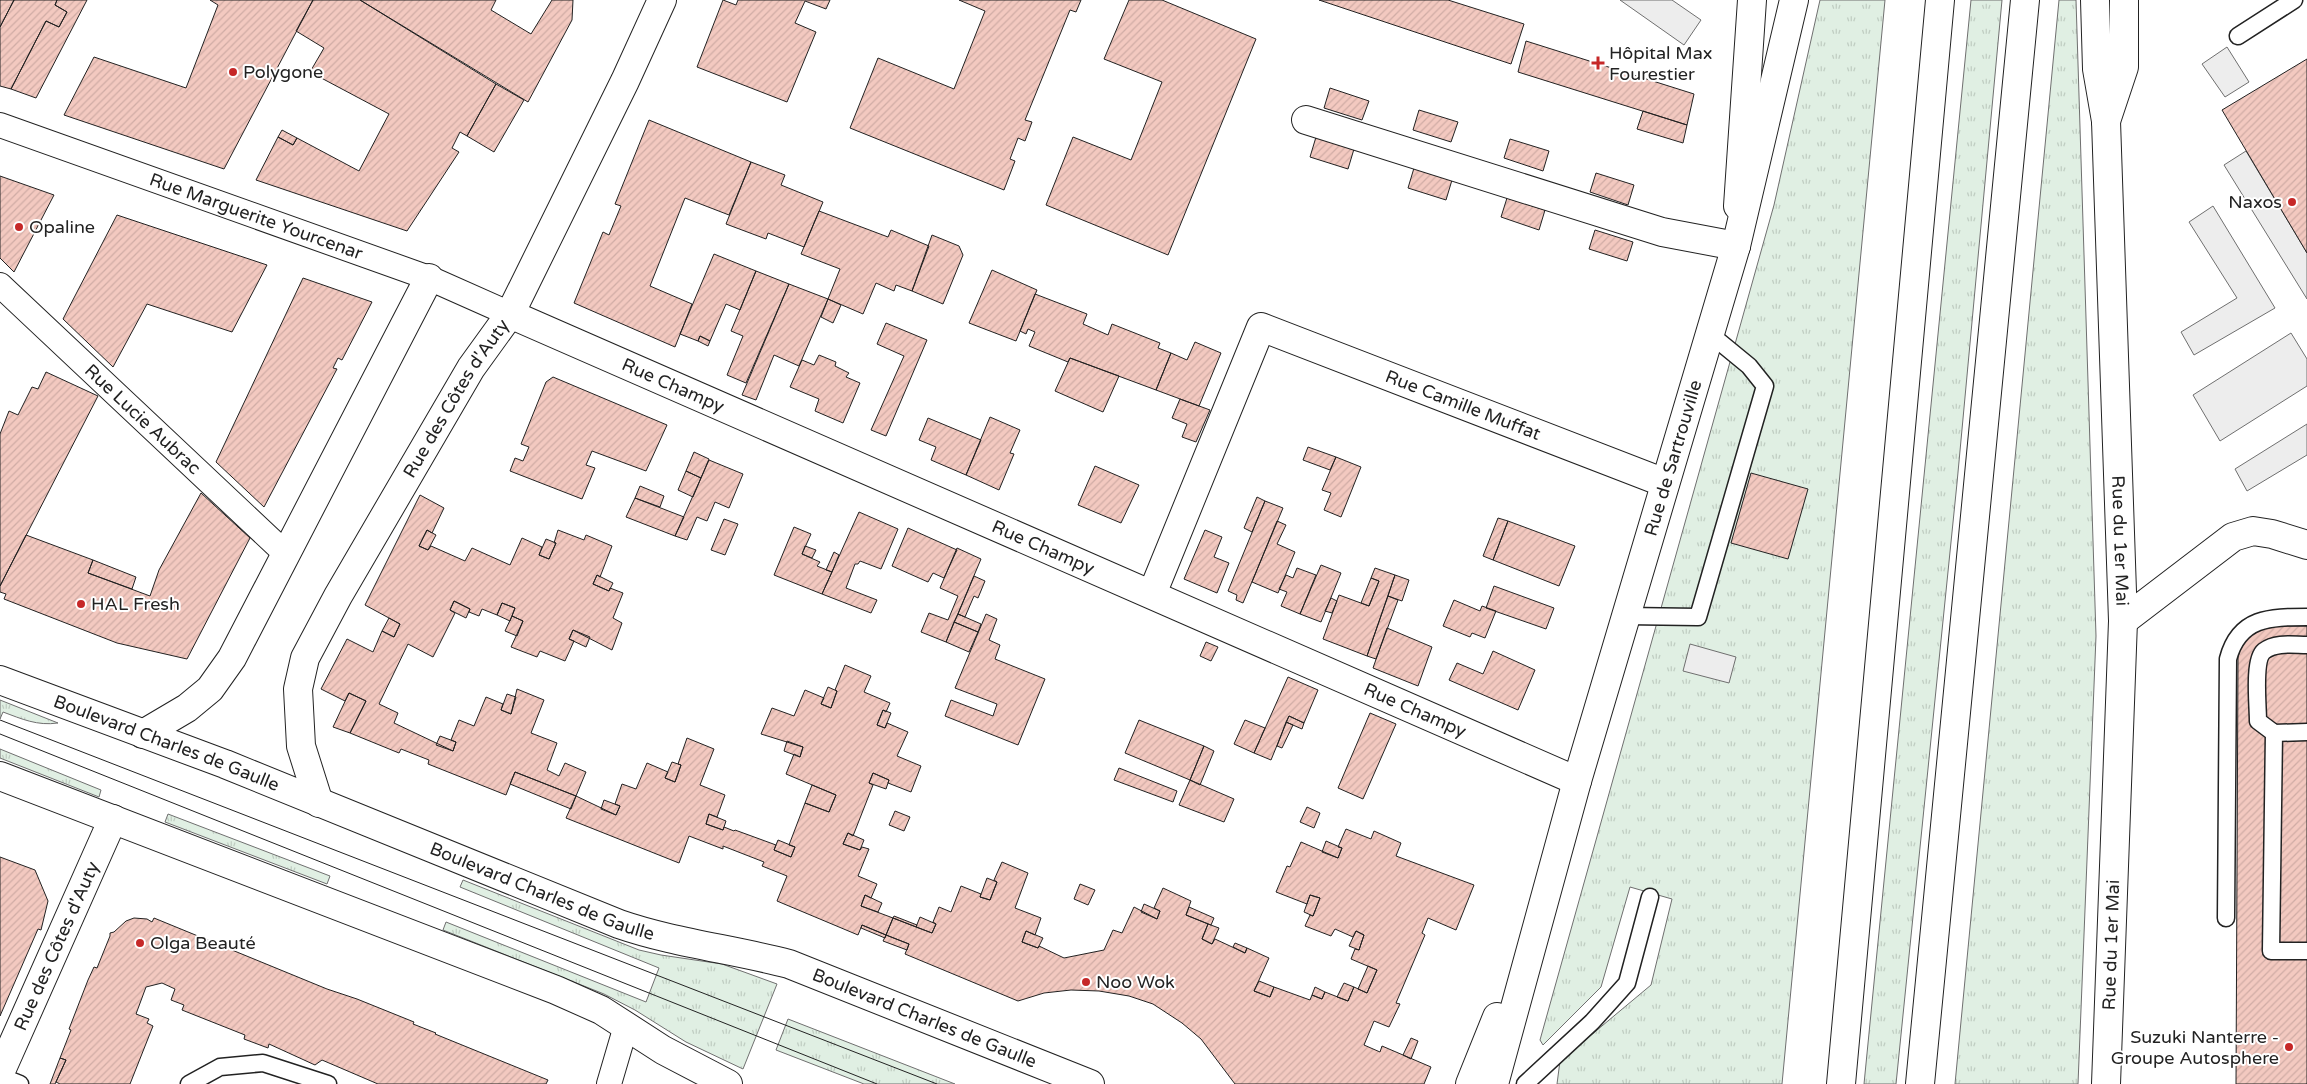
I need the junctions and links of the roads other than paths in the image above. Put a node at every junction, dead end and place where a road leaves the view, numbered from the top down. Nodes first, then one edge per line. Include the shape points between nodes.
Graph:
1 (662, 0) edge
2 (1752, 0) edge
3 (1794, 0) edge
4 (1940, 0) edge
5 (2025, 0) edge
6 (2095, 0) edge
7 (2124, 0) edge
8 (2294, 0) edge
9 (2238, 36) dead end
10 (1306, 120) dead end
11 (2106, 121) junction
12 (0, 125) edge
13 (1736, 246) junction
14 (428, 278) junction
15 (0, 285) edge
16 (510, 314) junction
17 (1710, 334) junction
18 (1666, 483) junction
19 (2307, 545) edge
20 (286, 554) junction
21 (1152, 594) junction
22 (1626, 616) junction
23 (2307, 617) edge
24 (2123, 621) junction
25 (2307, 645) edge
26 (0, 680) edge
27 (2274, 732) junction
28 (2307, 732) edge
29 (143, 734) junction
30 (0, 776) edge
31 (1577, 781) junction
32 (319, 803) junction
33 (113, 820) junction
34 (1650, 897) dead end
35 (1542, 907) junction
36 (2226, 918) dead end
37 (2307, 951) edge
38 (626, 1026) junction
39 (0, 1075) edge
40 (2107, 1082) edge
41 (20, 1084) edge
42 (189, 1084) edge
43 (328, 1084) edge
44 (609, 1084) edge
45 (728, 1084) edge
46 (1090, 1084) edge
47 (1470, 1084) edge
48 (1494, 1084) edge
49 (1525, 1084) edge
50 (1841, 1084) edge
51 (1920, 1084) edge

1 - 16 main road, Rue des Côtes d'Auty
2 - 13 main road, Rue de Sartrouville
3 - 13 main road
4 - 50 main road
5 - 51 main road
6 - 11 main road via 2097,69
7 - 11 main road, Rue du 1er Mai via 2124,67
8 - 9 lane
10 - 13 main road via 1662,232
11 - 24 main road, Rue du 1er Mai
12 - 14 street, Rue Marguerite Yourcenar
13 - 17 main road, Rue de Sartrouville
14 - 16 street, Rue Marguerite Yourcenar
14 - 20 main road
15 - 20 street, Rue Lucie Aubrac
16 - 21 main road, Rue Champy
16 - 32 main road, Rue des Côtes d'Auty via 466,376 305,658 298,689 301,746
17 - 18 main road, Rue de Sartrouville
17 - 22 lane via 1749,366 1766,386 1698,617
18 - 21 main road, Rue Camille Muffat via 1260,327
18 - 22 main road, Rue de Sartrouville
19 - 24 main road via 2253,531 2232,537
20 - 29 main road via 232,658 210,690
21 - 31 main road, Rue Champy
22 - 31 main road, Rue de Sartrouville
23 - 36 lane via 2279,617 2250,626 2237,637 2228,659
24 - 40 main road, Rue du 1er Mai
25 - 27 lane via 2282,645 2264,652 2259,658 2258,721
26 - 29 main road, Boulevard Charles de Gaulle
27 - 28 lane
27 - 37 lane via 2271,951
29 - 32 main road, Boulevard Charles de Gaulle
30 - 33 main road
31 - 35 main road, Rue de Sartrouville
32 - 46 main road, Boulevard Charles de Gaulle via 619,924 648,934 789,964
33 - 38 main road via 556,990 601,1010
33 - 39 main road, Rue des Côtes d'Auty
34 - 49 lane via 1627,983 1592,1022
35 - 47 main road, Rue de Sartrouville
35 - 48 main road, Rue de Sartrouville
38 - 44 street
38 - 45 main road via 663,1050
39 - 41 lane
42 - 43 lane via 220,1067 264,1063

